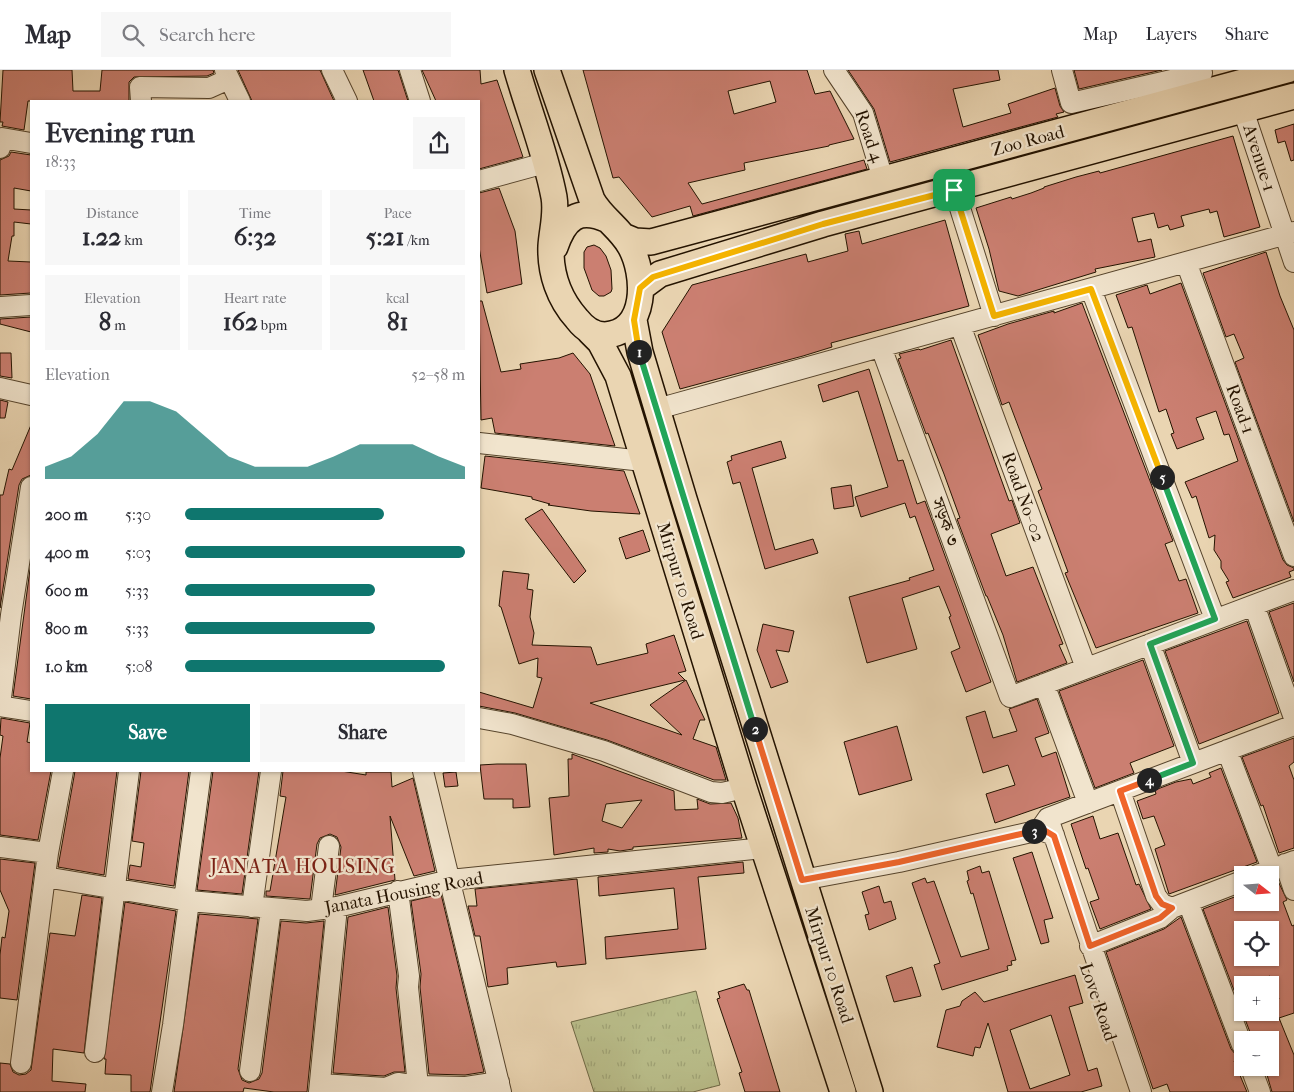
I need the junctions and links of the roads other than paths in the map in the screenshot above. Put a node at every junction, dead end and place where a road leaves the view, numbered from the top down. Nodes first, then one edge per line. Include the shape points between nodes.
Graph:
1 (332, 70) edge
2 (410, 70) edge
3 (517, 70) edge
4 (547, 70) edge
5 (834, 70) edge
6 (1062, 70) edge
7 (1201, 70) edge
8 (1287, 70) edge
9 (227, 75) edge
10 (1230, 78) edge
11 (1294, 96) edge
12 (141, 100) edge
13 (240, 100) edge
14 (347, 100) edge
15 (420, 100) edge
16 (1243, 110) junction
17 (30, 143) edge
18 (0, 148) edge
19 (545, 163) junction
20 (883, 179) junction
21 (480, 181) edge
22 (954, 190) junction
23 (610, 222) junction
24 (1289, 234) edge
25 (552, 261) junction
26 (1186, 262) junction
27 (1294, 262) edge
28 (640, 288) junction
29 (1091, 289) junction
30 (30, 305) edge
31 (0, 307) edge
32 (994, 316) junction
33 (634, 320) junction
34 (960, 325) junction
35 (590, 332) junction
36 (881, 347) junction
37 (0, 388) edge
38 (30, 395) edge
39 (657, 409) junction
40 (480, 443) edge
41 (643, 461) junction
42 (30, 494) edge
43 (1294, 556) edge
44 (20, 564) junction
45 (0, 570) edge
46 (1294, 590) edge
47 (1254, 605) junction
48 (1215, 619) junction
49 (1150, 644) junction
50 (1086, 668) junction
51 (1044, 684) junction
52 (0, 706) edge
53 (30, 711) edge
54 (480, 718) edge
55 (1294, 718) edge
56 (1294, 725) edge
57 (1227, 750) junction
58 (1193, 763) junction
59 (63, 772) edge
60 (129, 772) edge
61 (201, 772) edge
62 (271, 772) edge
63 (423, 772) edge
64 (744, 788) junction
65 (1120, 791) junction
66 (1088, 803) junction
67 (1048, 828) junction
68 (329, 846) dead end
69 (0, 847) edge
70 (764, 848) junction
71 (48, 853) junction
72 (1277, 866) edge
73 (1279, 870) edge
74 (44, 877) junction
75 (450, 880) junction
76 (802, 880) junction
77 (1234, 884) edge
78 (114, 889) junction
79 (398, 890) junction
80 (1294, 890) edge
81 (186, 900) junction
82 (1180, 905) junction
83 (262, 908) junction
84 (329, 908) junction
85 (1090, 946) junction
86 (1236, 1031) edge
87 (95, 1052) dead end
88 (21, 1063) dead end
89 (250, 1070) dead end
90 (1254, 1076) edge
91 (418, 1086) junction
92 (500, 1087) edge
93 (320, 1088) edge
94 (162, 1092) edge
95 (843, 1092) edge
96 (870, 1092) edge
97 (1128, 1092) edge
98 (1141, 1092) edge
99 (1260, 1092) edge

1 - 14 street
2 - 15 street
3 - 19 main road
4 - 23 main road via 586,188
5 - 20 street, Road 4 via 863,112
6 - 7 street via 1071,102 1202,73
8 - 10 main road, Zoo Road
9 - 12 street via 209,88 140,88
9 - 13 street
10 - 16 main road
10 - 20 main road, Zoo Road
11 - 16 main road, Zoo Road
16 - 22 main road, Zoo Road
16 - 24 street, Avenue-1
17 - 18 street via 2,138
19 - 21 street
19 - 25 main road via 554,198
20 - 23 main road, Zoo Road via 651,242 635,241
22 - 28 main road, Zoo Road via 823,224 660,274
22 - 32 street
23 - 25 main road via 588,215 572,218 559,236
23 - 28 main road via 637,263
24 - 26 street
24 - 27 street, Avenue-1
25 - 35 main road via 562,300
26 - 29 street
26 - 43 street, Road-1
28 - 33 main road
29 - 32 street
29 - 48 street
30 - 31 street
32 - 34 street
33 - 35 main road via 614,334
33 - 39 main road, Mirpur 10 Road
34 - 36 street
34 - 50 street, Road No- 02
35 - 41 main road, Mirpur 10 Road via 618,376
36 - 39 street
36 - 51 street, সড়ক ৩ via 1010,697
37 - 38 street
39 - 76 main road, Mirpur 10 Road
40 - 41 street
41 - 64 main road, Mirpur 10 Road
42 - 44 street
44 - 45 street
44 - 52 street
46 - 47 street
47 - 48 street
47 - 55 street
48 - 49 street
49 - 50 street
49 - 58 street
50 - 51 street
51 - 66 street
52 - 53 street
54 - 64 street via 512,724 604,752 711,792
56 - 57 street
57 - 58 street
57 - 72 street
58 - 65 street
59 - 71 street
60 - 78 street
61 - 81 street
62 - 83 street
63 - 75 street
64 - 70 main road, Mirpur 10 Road
65 - 66 street
65 - 82 street via 1156,896 1162,904
66 - 67 street
67 - 76 street
67 - 85 street, Love Road
67 - 97 street, Love Road
68 - 84 street
69 - 71 street
70 - 75 street, Janata Housing Road
70 - 95 main road, Mirpur 10 Road
71 - 74 street
73 - 80 street
74 - 78 street, Janata Housing Road
74 - 88 street
75 - 79 street, Janata Housing Road
75 - 92 street
76 - 96 main road, Mirpur 10 Road
77 - 82 street
78 - 81 street, Janata Housing Road
78 - 87 street
79 - 84 street, Janata Housing Road
79 - 91 street
81 - 83 street, Janata Housing Road
81 - 94 street via 173,1025
82 - 85 street via 1160,918
82 - 86 street
83 - 84 street, Janata Housing Road via 306,911
83 - 89 street
84 - 93 street
85 - 98 street, Love Road
90 - 99 street
91 - 92 street
91 - 93 street via 398,1083 386,1088

